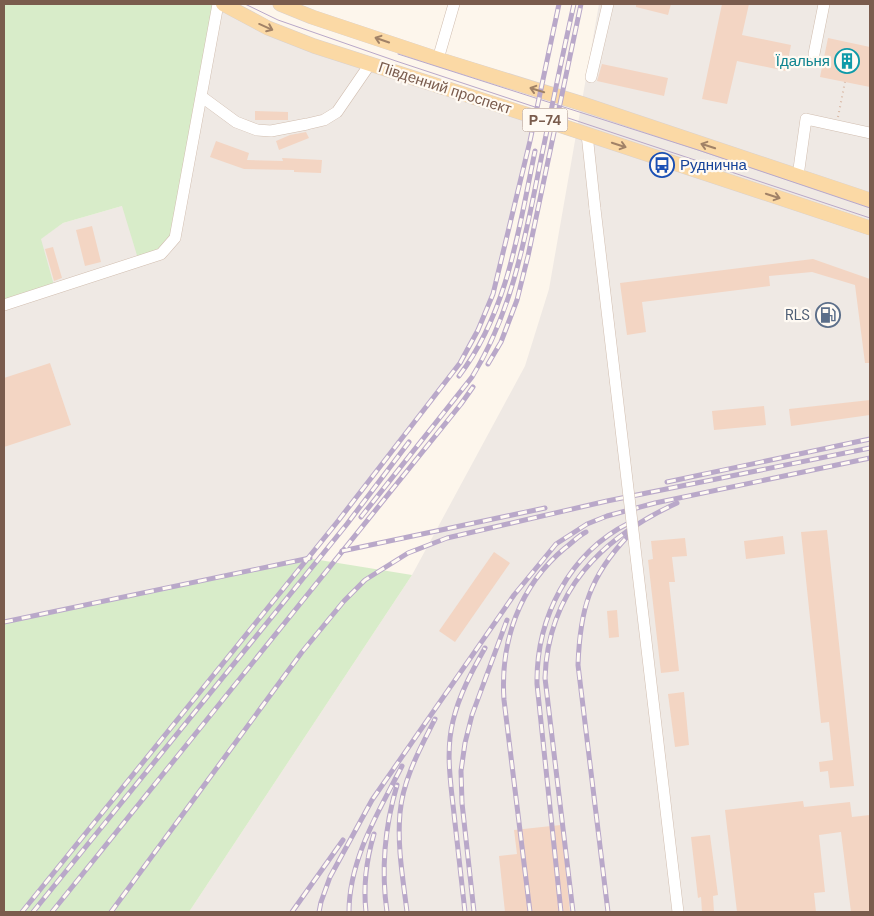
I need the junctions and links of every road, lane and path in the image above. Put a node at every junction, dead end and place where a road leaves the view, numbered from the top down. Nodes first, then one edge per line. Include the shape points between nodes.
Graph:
1 (218, 4) edge
2 (223, 4) edge
3 (280, 4) edge
4 (454, 4) edge
5 (608, 4) edge
6 (824, 4) edge
7 (814, 54) dead end
8 (438, 59) junction
9 (370, 64) junction
10 (591, 77) dead end
11 (845, 82) dead end
12 (202, 97) junction
13 (836, 126) junction
14 (870, 133) edge
15 (587, 134) junction
16 (798, 176) junction
17 (870, 200) edge
18 (870, 228) edge
19 (4, 305) edge
20 (678, 912) edge

1 - 12 street
2 -> 9 main road, Південний проспект / Р-74 via 268,28
8 -> 3 main road, Південний проспект / Р-74
4 - 8 street
5 - 10 street
6 - 7 street
16 -> 8 main road, Південний проспект / Р-74
9 - 12 street via 337,112 324,120 298,126 256,130 236,122
9 - 15 main road, Південний проспект / Р-74
11 - 13 path
12 - 19 street via 175,238 162,254
13 - 14 street
13 - 16 street via 806,119
15 -> 18 main road, Південний проспект / Р-74
15 - 20 street, bridge
16 - 17 main road, Південний проспект / Р-74

